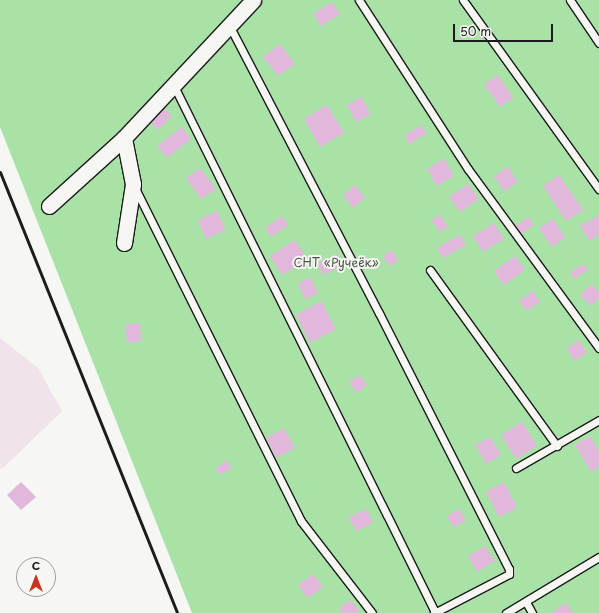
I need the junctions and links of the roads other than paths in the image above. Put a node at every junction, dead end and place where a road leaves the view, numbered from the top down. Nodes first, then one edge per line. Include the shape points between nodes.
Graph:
1 (253, 0) edge
2 (359, 0) edge
3 (463, 0) edge
4 (570, 0) edge
5 (228, 24) junction
6 (599, 43) edge
7 (174, 86) junction
8 (124, 138) junction
9 (133, 184) junction
10 (599, 189) edge
11 (48, 206) dead end
12 (124, 243) dead end
13 (430, 270) dead end
14 (599, 348) edge
15 (599, 420) edge
16 (557, 446) junction
17 (516, 468) dead end
18 (599, 557) edge
19 (526, 602) junction
20 (372, 613) edge
21 (434, 613) edge
22 (506, 613) edge
23 (532, 613) edge

1 - 5 street
2 - 14 lane via 468,169
3 - 10 lane
4 - 6 lane
5 - 7 street
5 - 21 lane via 509,569 509,574
7 - 8 street
7 - 21 lane
8 - 9 street
8 - 11 street
9 - 12 street
9 - 20 lane via 301,521
13 - 16 lane
15 - 16 lane
16 - 17 lane
18 - 19 lane
19 - 22 lane
19 - 23 lane

